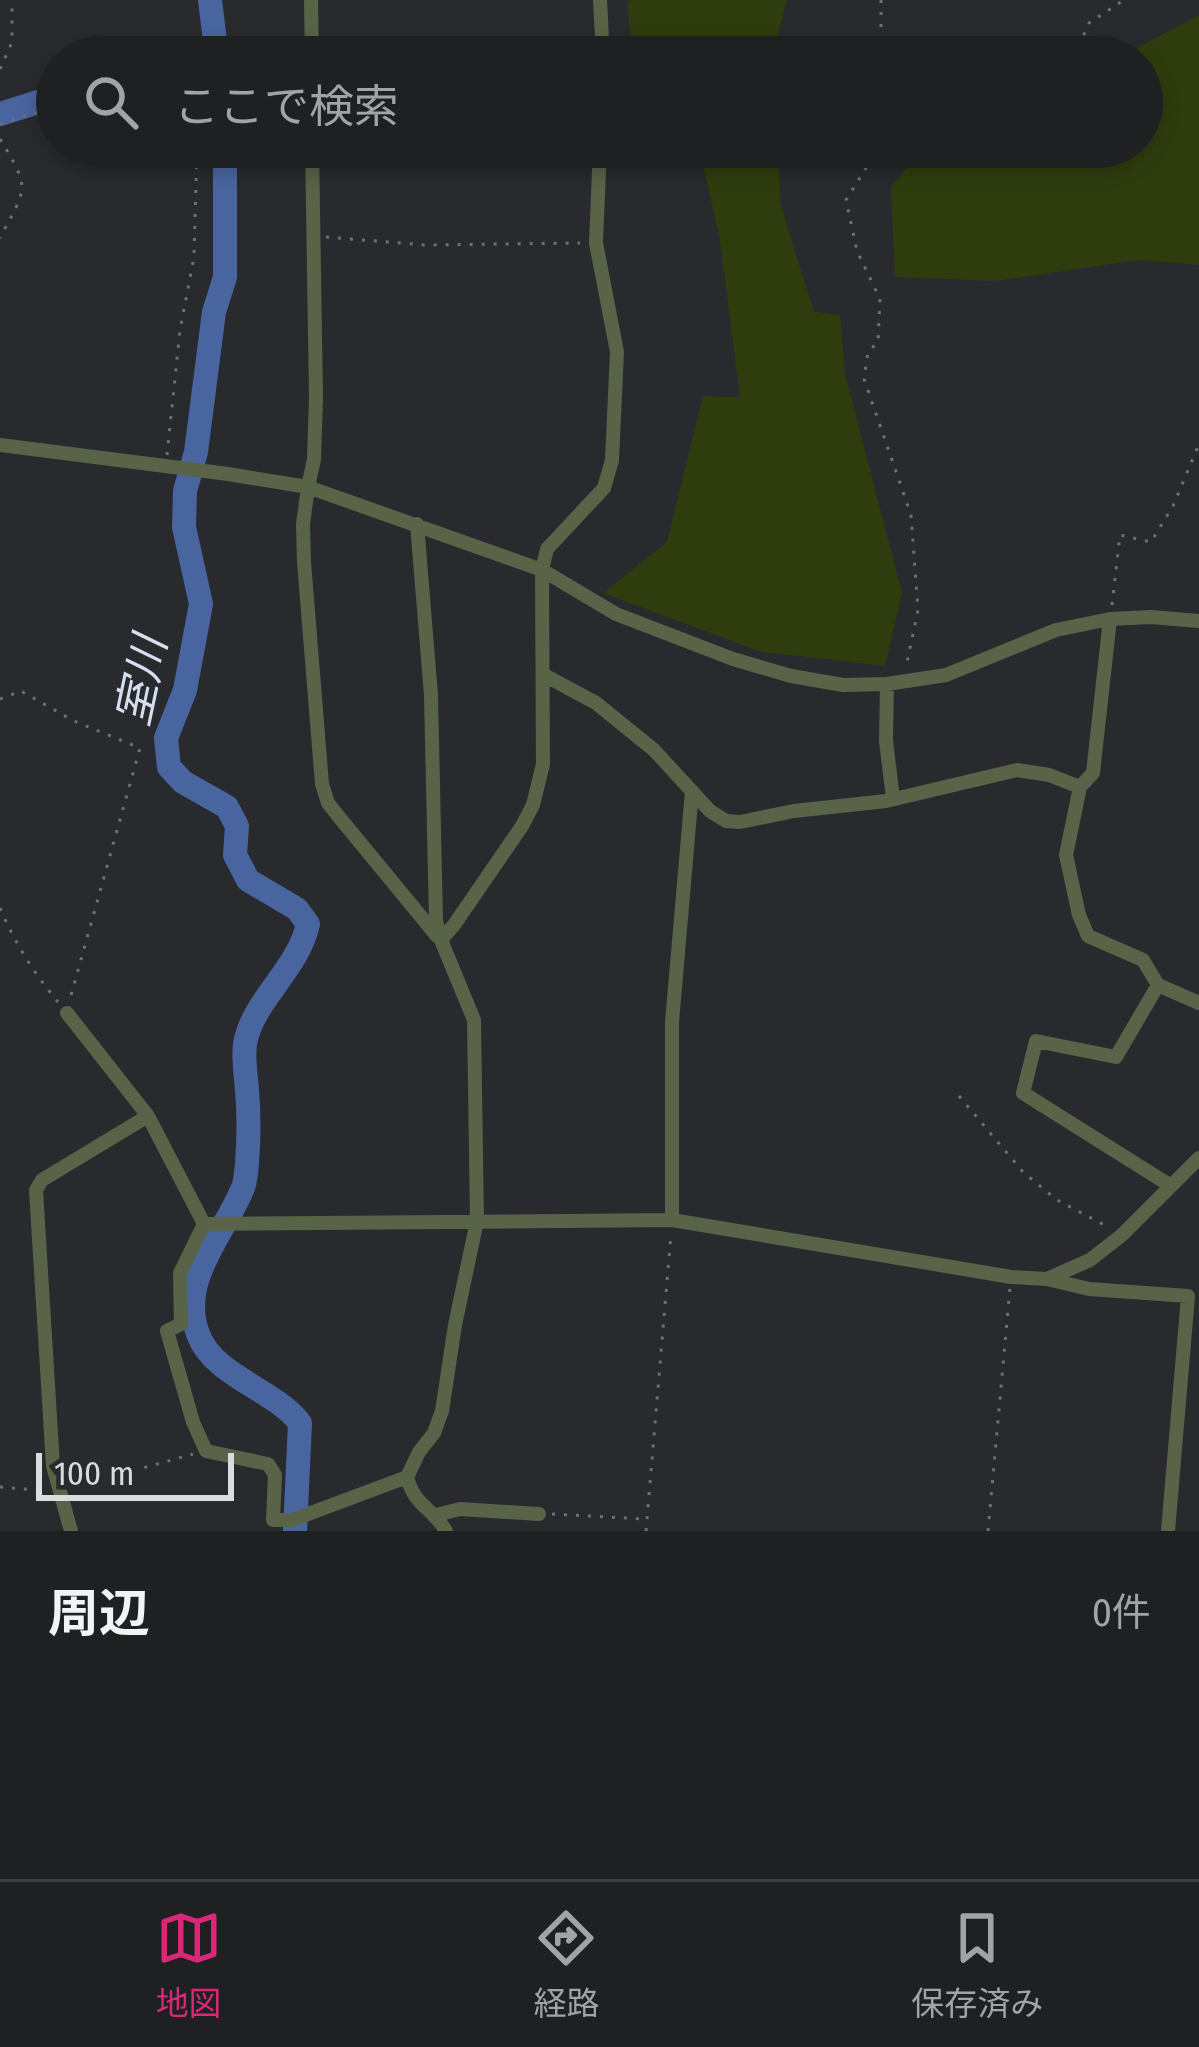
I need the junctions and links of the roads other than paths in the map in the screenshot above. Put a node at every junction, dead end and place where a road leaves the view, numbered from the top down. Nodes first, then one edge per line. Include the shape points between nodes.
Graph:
1 (311, 0) edge
2 (600, 0) edge
3 (311, 36) edge
4 (603, 36) edge
5 (312, 168) edge
6 (599, 168) edge
7 (0, 445) edge
8 (308, 487) junction
9 (417, 524) junction
10 (542, 569) junction
11 (1111, 619) junction
12 (1199, 621) edge
13 (544, 675) junction
14 (887, 684) junction
15 (1080, 788) junction
16 (692, 791) junction
17 (893, 798) junction
18 (440, 940) junction
19 (1158, 985) junction
20 (1199, 1003) edge
21 (67, 1012) road end
22 (148, 1116) junction
23 (1199, 1158) edge
24 (1171, 1186) junction
25 (672, 1220) junction
26 (477, 1221) junction
27 (205, 1224) junction
28 (1047, 1279) junction
29 (407, 1477) junction
30 (436, 1514) junction
31 (538, 1514) road end
32 (71, 1531) edge
33 (446, 1531) edge
34 (1168, 1531) edge

1 - 3 street
2 - 4 street
5 - 8 street via 316,398
6 - 10 street via 596,243 617,352 612,460 604,488 547,549
7 - 8 street
8 - 9 street
8 - 18 street via 304,562 322,784 338,817
9 - 10 street
9 - 18 street
10 - 13 street
10 - 14 street via 616,614 733,659 843,685
11 - 12 street
11 - 14 street via 1056,630 946,675
11 - 15 street via 1093,773
13 - 16 street via 596,703
13 - 18 street via 543,764 533,806
14 - 17 street
15 - 17 street via 1017,770
15 - 19 street via 1066,855 1079,915 1088,936 1143,960
16 - 17 street via 710,811 740,822
16 - 25 street via 671,1022
18 - 26 street via 473,1020
19 - 20 street
19 - 24 street via 1116,1057 1036,1041 1023,1093
21 - 22 street
22 - 27 street
22 - 32 street via 36,1190 53,1466
23 - 24 street
24 - 28 street via 1090,1260
25 - 26 street
25 - 28 street
26 - 27 street
26 - 29 street via 442,1411
27 - 29 street via 180,1274 181,1324 166,1331 206,1451 268,1464 274,1520
28 - 34 street via 1188,1296
29 - 30 street via 411,1495
30 - 31 street
30 - 33 street

